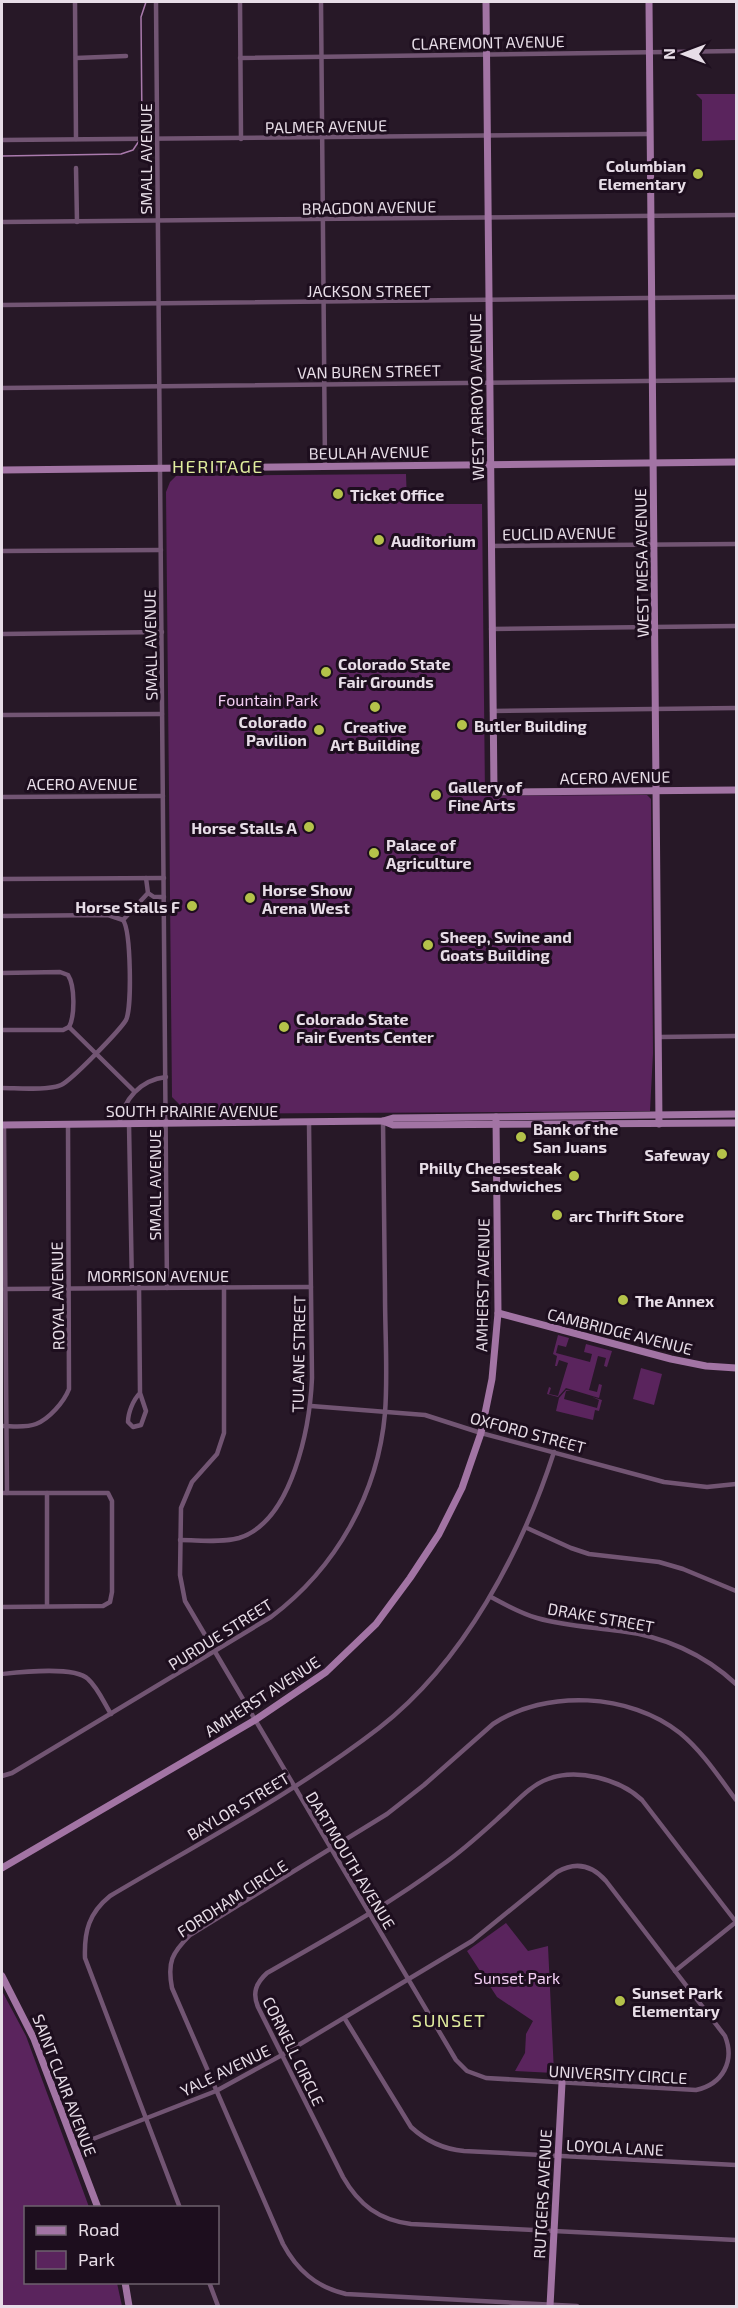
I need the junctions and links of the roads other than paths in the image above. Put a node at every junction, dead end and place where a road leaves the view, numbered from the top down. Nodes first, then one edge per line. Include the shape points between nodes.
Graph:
1 (75, 2) edge
2 (156, 2) edge
3 (240, 2) edge
4 (321, 2) edge
5 (486, 2) edge
6 (649, 2) edge
7 (649, 51) junction
8 (736, 51) edge
9 (486, 55) junction
10 (126, 56) dead end
11 (321, 56) junction
12 (76, 58) junction
13 (240, 58) junction
14 (650, 134) junction
15 (322, 137) junction
16 (487, 137) junction
17 (157, 138) junction
18 (76, 139) junction
19 (241, 139) junction
20 (2, 140) edge
21 (76, 168) dead end
22 (736, 215) edge
23 (651, 216) junction
24 (488, 217) junction
25 (323, 219) junction
26 (2, 222) edge
27 (76, 222) junction
28 (158, 222) junction
29 (736, 297) edge
30 (652, 298) junction
31 (489, 301) junction
32 (323, 302) junction
33 (158, 304) junction
34 (2, 305) edge
35 (653, 380) junction
36 (736, 380) edge
37 (489, 382) junction
38 (324, 383) junction
39 (159, 386) junction
40 (2, 388) edge
41 (654, 462) junction
42 (736, 462) edge
43 (490, 464) junction
44 (325, 465) junction
45 (160, 468) junction
46 (2, 470) edge
47 (654, 544) junction
48 (736, 544) edge
49 (491, 546) junction
50 (161, 550) junction
51 (2, 551) edge
52 (655, 626) junction
53 (736, 626) edge
54 (491, 628) junction
55 (162, 632) junction
56 (2, 634) edge
57 (656, 708) junction
58 (736, 708) edge
59 (492, 711) junction
60 (162, 714) junction
61 (2, 716) edge
62 (657, 790) junction
63 (736, 790) edge
64 (494, 792) joint
65 (163, 796) junction
66 (2, 797) edge
67 (146, 878) junction
68 (164, 878) junction
69 (2, 879) edge
70 (148, 893) junction
71 (164, 897) junction
72 (2, 916) edge
73 (123, 920) junction
74 (2, 973) edge
75 (69, 1027) junction
76 (2, 1030) edge
77 (659, 1036) junction
78 (736, 1036) edge
79 (95, 1053) junction
80 (166, 1077) junction
81 (2, 1088) edge
82 (134, 1091) junction
83 (736, 1114) edge
84 (659, 1115) junction
85 (383, 1121) junction
86 (496, 1121) junction
87 (309, 1123) junction
88 (736, 1123) edge
89 (119, 1124) junction
90 (129, 1124) junction
91 (165, 1124) junction
92 (659, 1124) junction
93 (2, 1125) edge
94 (68, 1125) junction
95 (3, 1167) edge
96 (3, 1231) edge
97 (132, 1287) junction
98 (139, 1287) junction
99 (224, 1287) junction
100 (311, 1287) junction
101 (69, 1288) junction
102 (166, 1288) junction
103 (5, 1289) junction
104 (3, 1296) edge
105 (498, 1313) junction
106 (4, 1362) edge
107 (736, 1368) edge
108 (140, 1393) junction
109 (311, 1406) junction
110 (385, 1413) junction
111 (4, 1426) edge
112 (481, 1433) junction
113 (554, 1452) junction
114 (736, 1484) edge
115 (4, 1493) edge
116 (46, 1493) junction
117 (527, 1528) junction
118 (180, 1540) junction
119 (736, 1591) edge
120 (491, 1597) junction
121 (47, 1606) junction
122 (2, 1607) edge
123 (214, 1653) junction
124 (2, 1674) edge
125 (736, 1684) edge
126 (111, 1714) junction
127 (255, 1720) junction
128 (2, 1776) edge
129 (294, 1787) junction
130 (736, 1800) edge
131 (331, 1850) junction
132 (2, 1868) edge
133 (369, 1914) junction
134 (736, 1922) edge
135 (675, 1971) junction
136 (2, 1976) edge
137 (409, 1979) junction
138 (345, 2019) junction
139 (282, 2055) junction
140 (562, 2083) junction
141 (216, 2091) junction
142 (147, 2119) junction
143 (75, 2146) junction
144 (558, 2156) junction
145 (736, 2165) edge
146 (97, 2206) edge
147 (179, 2206) edge
148 (554, 2230) junction
149 (736, 2240) edge
150 (125, 2284) edge
151 (209, 2284) edge
152 (550, 2306) edge
153 (129, 2307) edge
154 (218, 2307) edge
155 (577, 2307) edge

1 - 12 street
2 - 17 street, SMALL AVENUE
3 - 13 street
4 - 11 street
5 - 9 street, WEST ARROYO AVENUE
6 - 7 street, WEST MESA AVENUE
7 - 8 street, CLAREMONT AVENUE
7 - 9 street, CLAREMONT AVENUE
7 - 14 street, WEST MESA AVENUE
9 - 11 street, CLAREMONT AVENUE
9 - 16 street, WEST ARROYO AVENUE
10 - 12 street
11 - 13 street, CLAREMONT AVENUE
11 - 15 street
12 - 18 street
13 - 19 street
14 - 16 street, PALMER AVENUE
14 - 23 street, WEST MESA AVENUE
15 - 16 street, PALMER AVENUE
15 - 19 street, PALMER AVENUE
15 - 25 street
16 - 24 street, WEST ARROYO AVENUE
17 - 18 street, PALMER AVENUE
17 - 19 street, PALMER AVENUE
17 - 28 street, SMALL AVENUE
18 - 20 street, PALMER AVENUE
21 - 27 street
22 - 23 street, BRAGDON AVENUE
23 - 24 street, BRAGDON AVENUE
23 - 30 street, WEST MESA AVENUE
24 - 25 street, BRAGDON AVENUE
24 - 31 street, WEST ARROYO AVENUE
25 - 28 street, BRAGDON AVENUE
25 - 32 street
26 - 27 street, BRAGDON AVENUE
27 - 28 street, BRAGDON AVENUE
28 - 33 street, SMALL AVENUE
29 - 30 street, JACKSON STREET
30 - 31 street, JACKSON STREET
30 - 35 street, WEST MESA AVENUE
31 - 32 street, JACKSON STREET
31 - 37 street, WEST ARROYO AVENUE
32 - 33 street, JACKSON STREET
32 - 38 street
33 - 34 street, JACKSON STREET
33 - 39 street, SMALL AVENUE
35 - 36 street, VAN BUREN STREET
35 - 37 street, VAN BUREN STREET
35 - 41 street, WEST MESA AVENUE
37 - 38 street, VAN BUREN STREET
37 - 43 street, WEST ARROYO AVENUE
38 - 39 street, VAN BUREN STREET
38 - 44 street
39 - 40 street, VAN BUREN STREET
39 - 45 street, SMALL AVENUE
41 - 42 street, BEULAH AVENUE
41 - 43 street, BEULAH AVENUE
41 - 47 street, WEST MESA AVENUE
43 - 44 street, BEULAH AVENUE
43 - 49 street, WEST ARROYO AVENUE
44 - 45 street, BEULAH AVENUE
45 - 46 street, BEULAH AVENUE
45 - 50 street, SMALL AVENUE
47 - 48 street, EUCLID AVENUE
47 - 49 street, EUCLID AVENUE
47 - 52 street, WEST MESA AVENUE
49 - 54 street, WEST ARROYO AVENUE
50 - 51 street
50 - 55 street, SMALL AVENUE
52 - 53 street
52 - 54 street
52 - 57 street, WEST MESA AVENUE
54 - 59 street, WEST ARROYO AVENUE
55 - 56 street
55 - 60 street, SMALL AVENUE
57 - 58 street
57 - 59 street
57 - 62 street, WEST MESA AVENUE
59 - 64 street, WEST ARROYO AVENUE
60 - 61 street
60 - 65 street, SMALL AVENUE
62 - 63 street, ACERO AVENUE
62 - 64 street, ACERO AVENUE
62 - 77 street, WEST MESA AVENUE
65 - 66 street, ACERO AVENUE
65 - 68 street, SMALL AVENUE
67 - 68 street
67 - 69 street
67 - 70 street
68 - 71 street, SMALL AVENUE
70 - 71 street
70 - 73 street
71 - 80 street, SMALL AVENUE
72 - 73 street via 108,915
73 - 79 street via 128,931 128,1015
74 - 75 street via 68,975 72,983
75 - 76 street
75 - 79 street
77 - 78 street
77 - 84 street, WEST MESA AVENUE
79 - 81 street via 58,1086
79 - 82 street
80 - 82 street
80 - 91 street, SMALL AVENUE
82 - 89 street
83 - 84 street, SOUTH PRAIRIE AVENUE
84 - 86 street, SOUTH PRAIRIE AVENUE
84 - 92 street, WEST MESA AVENUE
85 - 86 street, SOUTH PRAIRIE AVENUE
85 - 87 street, SOUTH PRAIRIE AVENUE
85 - 110 street, PURDUE STREET
86 - 92 street, SOUTH PRAIRIE AVENUE
86 - 105 street, AMHERST AVENUE
87 - 91 street, SOUTH PRAIRIE AVENUE
87 - 100 street, TULANE STREET
88 - 92 street, SOUTH PRAIRIE AVENUE
89 - 90 street, SOUTH PRAIRIE AVENUE
89 - 94 street, SOUTH PRAIRIE AVENUE
90 - 91 street, SOUTH PRAIRIE AVENUE
90 - 97 street
91 - 102 street, SMALL AVENUE
93 - 94 street, SOUTH PRAIRIE AVENUE
93 - 95 street
94 - 101 street, ROYAL AVENUE
95 - 96 street
96 - 103 street
97 - 98 street, MORRISON AVENUE
97 - 101 street, MORRISON AVENUE
98 - 102 street, MORRISON AVENUE
98 - 108 street
99 - 100 street, MORRISON AVENUE
99 - 102 street, MORRISON AVENUE
99 - 118 street, DARTMOUTH AVENUE via 224,1433 216,1454 187,1490 181,1508
100 - 109 street, TULANE STREET
101 - 103 street, MORRISON AVENUE
101 - 111 street, ROYAL AVENUE via 67,1395 36,1424
103 - 104 street
104 - 106 street
105 - 107 street, CAMBRIDGE AVENUE via 680,1361
105 - 112 street, AMHERST AVENUE via 492,1379
106 - 111 street
108 - 108 street via 128,1417 133,1427 141,1425 146,1416
109 - 110 street, OXFORD STREET
109 - 118 street, TULANE STREET via 295,1471 263,1522 251,1532 230,1540
110 - 112 street, OXFORD STREET via 425,1415
110 - 123 street, PURDUE STREET via 368,1489 337,1549 284,1608
111 - 115 street
112 - 113 street, OXFORD STREET
112 - 127 street, AMHERST AVENUE via 462,1488 439,1534 376,1624 326,1672
113 - 114 street, OXFORD STREET via 676,1484
113 - 117 street, BAYLOR STREET
115 - 116 street
116 - 121 street
116 - 121 street via 108,1493 112,1501 110,1602 103,1606
117 - 119 street via 589,1554 659,1562
117 - 120 street, BAYLOR STREET
118 - 123 street, DARTMOUTH AVENUE via 183,1595
120 - 125 street, DRAKE STREET via 544,1620 658,1639 696,1655
120 - 129 street, BAYLOR STREET via 420,1690 381,1727
121 - 122 street
123 - 126 street, PURDUE STREET
123 - 127 street, DARTMOUTH AVENUE
124 - 126 street via 82,1674 93,1683
126 - 128 street, PURDUE STREET
127 - 129 street, DARTMOUTH AVENUE
127 - 132 street, AMHERST AVENUE
129 - 131 street, DARTMOUTH AVENUE
129 - 142 street, BAYLOR STREET via 96,1907 85,1938 86,1958
130 - 131 street, FORDHAM CIRCLE via 687,1740 668,1724 629,1708 569,1700 543,1702 493,1724 407,1799
131 - 133 street, DARTMOUTH AVENUE
131 - 141 street, FORDHAM CIRCLE via 190,1935 174,1951 169,1973 172,1988
133 - 134 street, CORNELL CIRCLE via 445,1864 531,1788 550,1778 570,1775 615,1782 633,1791
133 - 137 street, DARTMOUTH AVENUE
133 - 139 street, CORNELL CIRCLE via 258,1982 255,2001
134 - 135 street
135 - 137 street, UNIVERSITY CIRCLE via 600,1875 588,1867 571,1865 472,1941
135 - 140 street, UNIVERSITY CIRCLE via 725,2036 729,2060 717,2081 696,2090
136 - 143 street, SAINT CLAIR AVENUE via 34,2039
137 - 138 street, YALE AVENUE
137 - 140 street, UNIVERSITY CIRCLE via 467,2072 480,2077
138 - 139 street, YALE AVENUE
138 - 144 street, LOYOLA LANE via 402,2115 425,2139 453,2150
139 - 141 street, YALE AVENUE
139 - 148 street, CORNELL CIRCLE via 343,2177 370,2210 390,2220 411,2224
140 - 144 street, RUTGERS AVENUE
141 - 142 street, YALE AVENUE
141 - 152 street, FORDHAM CIRCLE via 283,2244 298,2267 314,2281 334,2291 360,2295
142 - 143 street, YALE AVENUE
142 - 147 street, BAYLOR STREET
143 - 146 street, SAINT CLAIR AVENUE
144 - 145 street, LOYOLA LANE
144 - 148 street, RUTGERS AVENUE
148 - 149 street, CORNELL CIRCLE
148 - 152 street, RUTGERS AVENUE
150 - 153 street
151 - 154 street
152 - 155 street, FORDHAM CIRCLE

